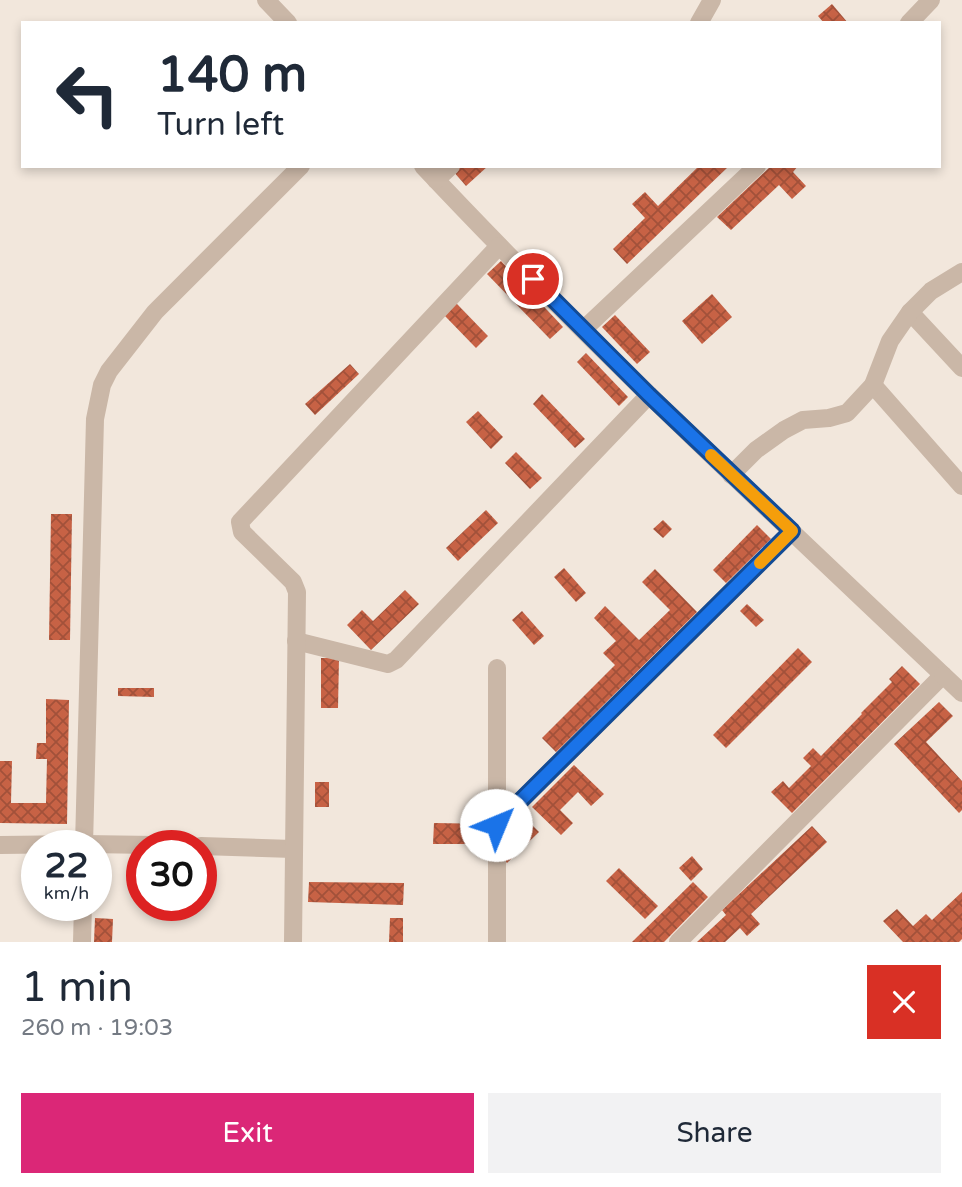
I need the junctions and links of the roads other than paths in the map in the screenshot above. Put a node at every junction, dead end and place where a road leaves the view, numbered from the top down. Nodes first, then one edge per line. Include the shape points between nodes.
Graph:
1 (266, 0) edge
2 (712, 0) edge
3 (931, 0) edge
4 (286, 21) edge
5 (700, 21) edge
6 (911, 21) edge
7 (298, 168) edge
8 (425, 168) edge
9 (449, 168) edge
10 (755, 168) edge
11 (436, 180) junction
12 (499, 246) junction
13 (962, 272) edge
14 (910, 312) junction
15 (584, 329) junction
16 (962, 368) edge
17 (873, 385) junction
18 (649, 395) junction
19 (732, 475) junction
20 (962, 486) edge
21 (792, 531) junction
22 (296, 641) junction
23 (497, 668) dead end
24 (943, 675) junction
25 (962, 693) edge
26 (496, 825) junction
27 (84, 830) edge
28 (0, 845) edge
29 (21, 845) edge
30 (217, 847) edge
31 (293, 849) junction
32 (83, 921) edge
33 (82, 942) edge
34 (293, 942) edge
35 (497, 942) edge
36 (678, 942) edge

1 - 4 street
2 - 5 street
3 - 6 street
7 - 27 street via 155,313 102,384 95,419
8 - 11 street
9 - 11 street
10 - 15 street
11 - 12 street
12 - 15 street
12 - 22 street via 240,522 242,532 293,582
13 - 14 street via 931,291
14 - 16 street
14 - 17 street via 890,341
15 - 18 street
17 - 19 street via 847,413 803,420 784,430 755,450
17 - 20 street
18 - 19 street
18 - 22 street via 396,660 387,664
19 - 21 street
21 - 24 street
21 - 26 street
22 - 31 street
23 - 26 street
24 - 25 street
24 - 36 street
26 - 35 street
28 - 29 street
30 - 31 street
31 - 34 street
32 - 33 street

